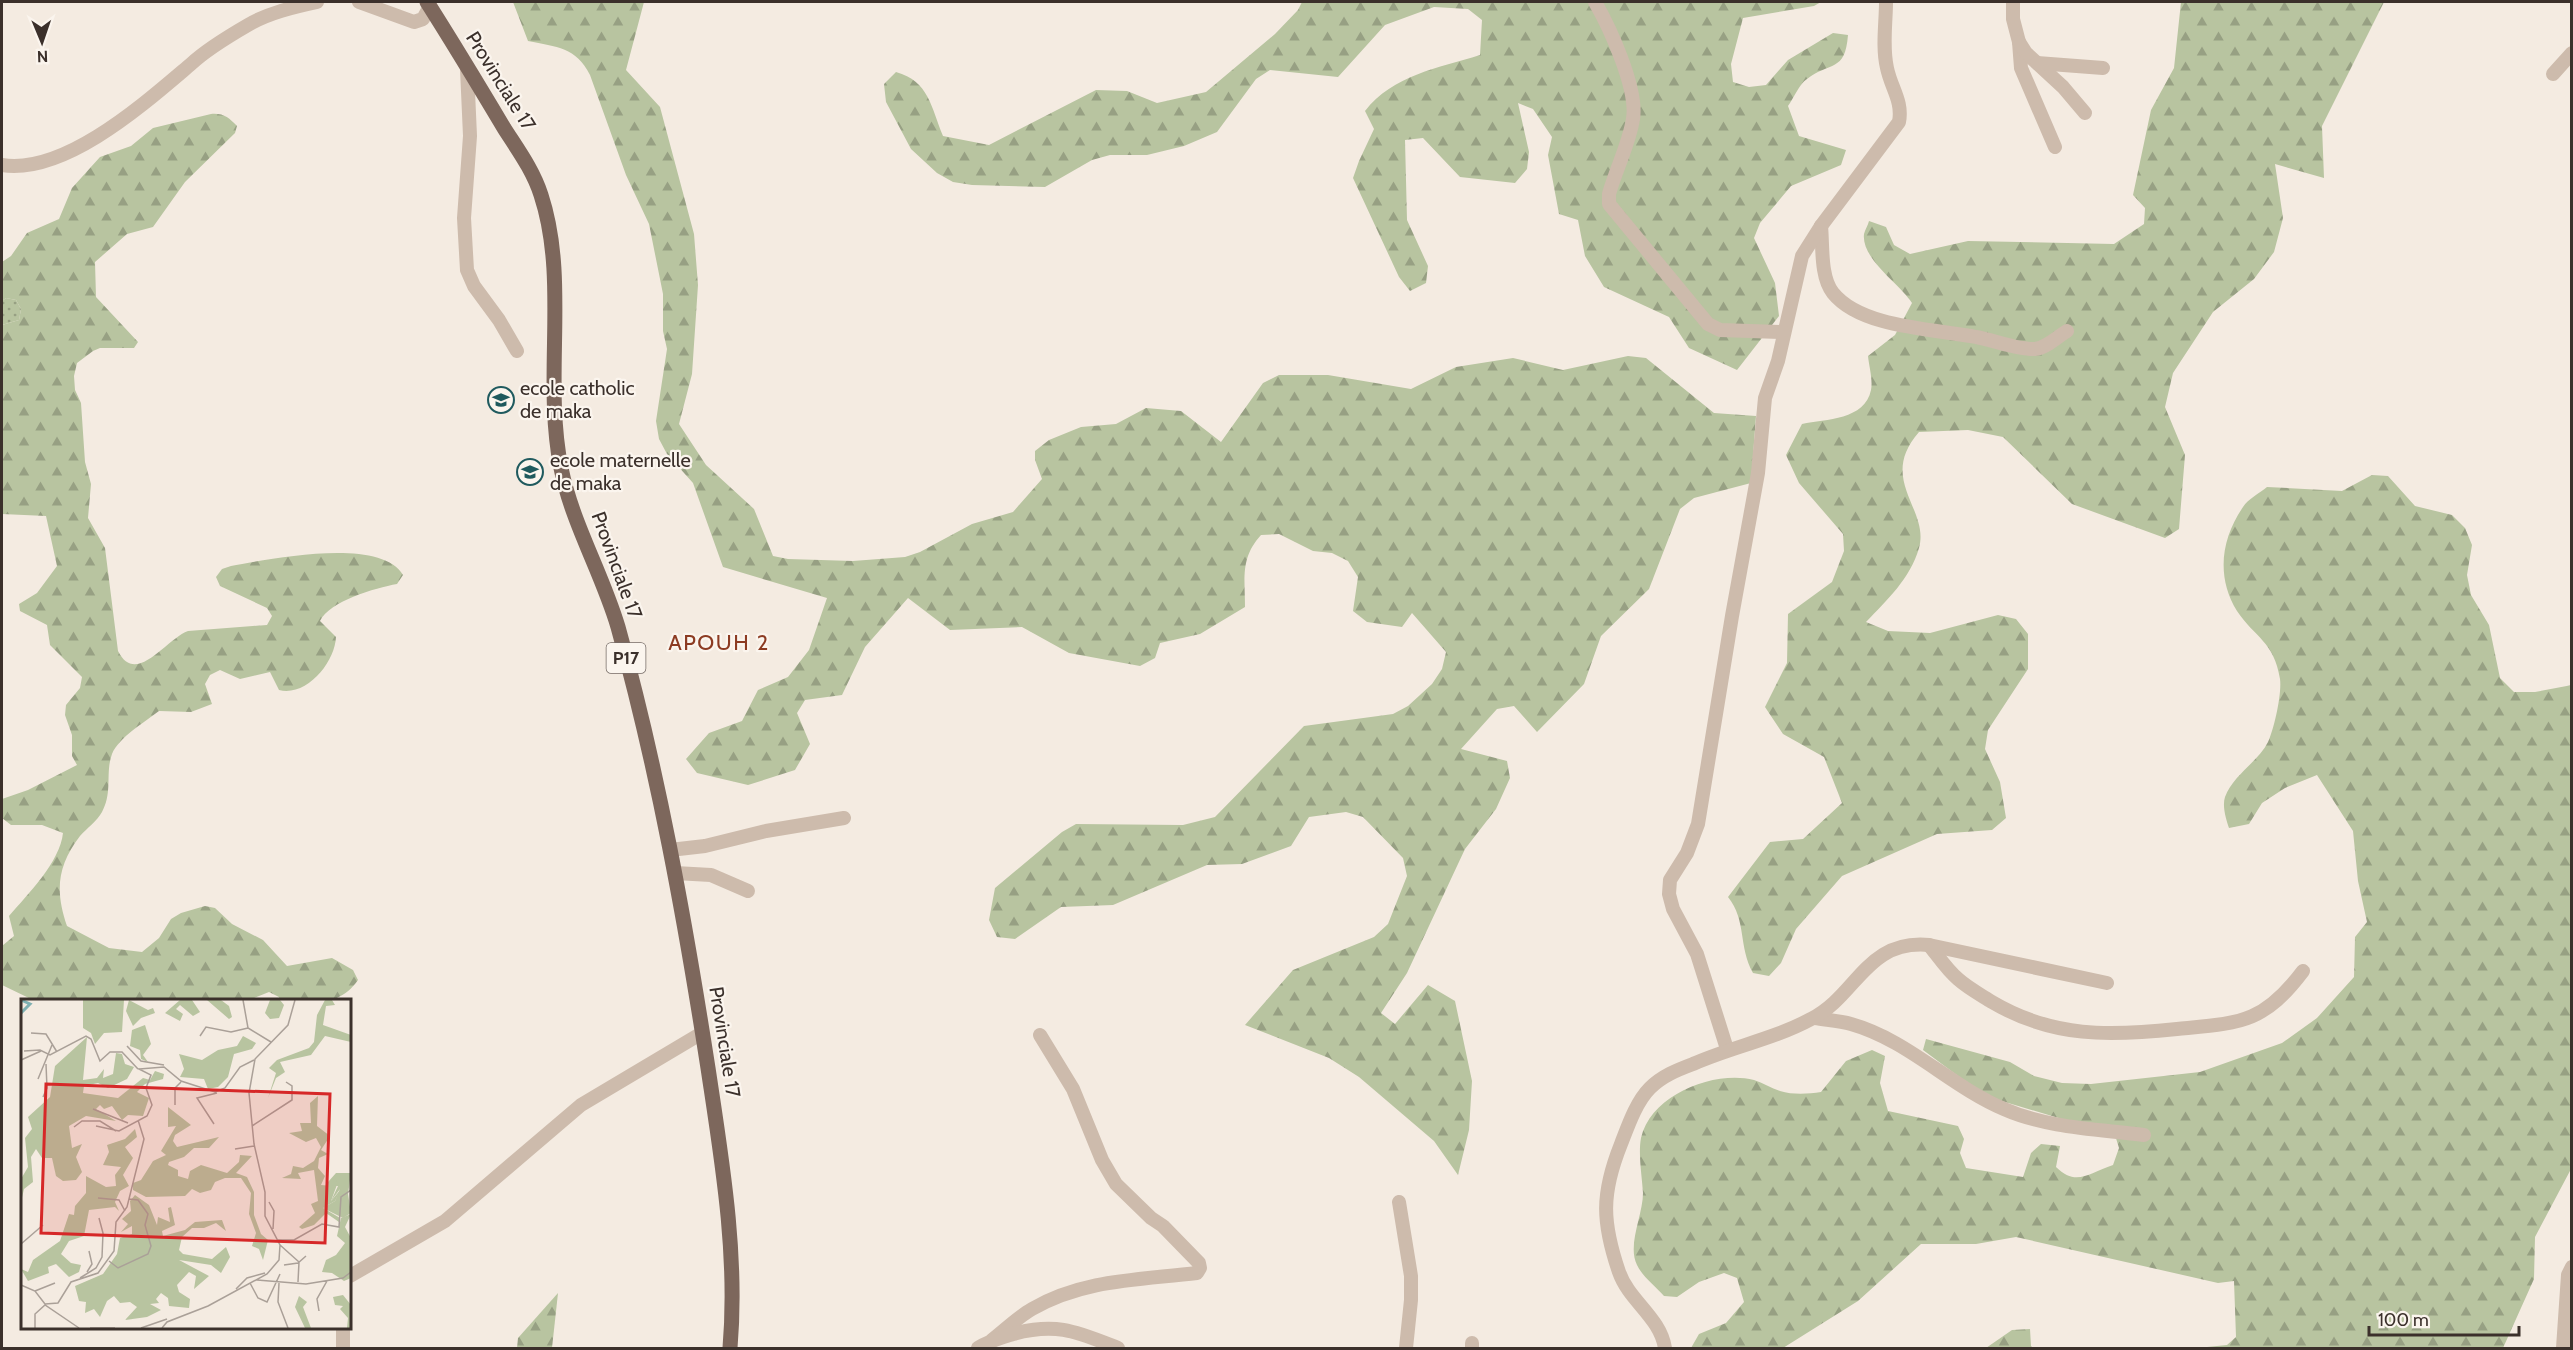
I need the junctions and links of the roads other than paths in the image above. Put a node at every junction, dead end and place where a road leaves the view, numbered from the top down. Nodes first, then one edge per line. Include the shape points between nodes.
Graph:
1 (317, 2) edge
2 (359, 2) edge
3 (1595, 2) edge
4 (1886, 2) edge
5 (2013, 2) edge
6 (429, 4) edge
7 (2019, 42) junction
8 (2571, 53) edge
9 (2037, 63) junction
10 (2103, 68) dead end
11 (467, 69) junction
12 (2553, 74) dead end
13 (2085, 113) dead end
14 (2055, 147) dead end
15 (2, 165) edge
16 (1821, 226) junction
17 (2067, 331) dead end
18 (1784, 332) junction
19 (517, 351) dead end
20 (844, 818) dead end
21 (670, 850) junction
22 (675, 873) junction
23 (748, 891) dead end
24 (1929, 945) junction
25 (2303, 972) dead end
26 (2107, 983) dead end
27 (1815, 1018) junction
28 (702, 1033) junction
29 (1040, 1035) dead end
30 (1727, 1049) junction
31 (2144, 1135) dead end
32 (1399, 1202) dead end
33 (2571, 1267) edge
34 (351, 1275) edge
35 (343, 1329) edge
36 (992, 1340) junction
37 (343, 1348) edge
38 (730, 1348) edge
39 (978, 1348) edge
40 (1118, 1348) edge
41 (1406, 1348) edge
42 (1665, 1348) edge
43 (2563, 1348) edge

1 - 15 street via 250,24 191,63 96,139 25,166
2 - 6 street via 414,22 423,19
3 - 18 street via 1608,27 1633,102 1633,119 1609,204 1708,324 1720,330
4 - 16 street via 1886,68 1898,95 1899,122
5 - 7 street via 2014,29
6 - 11 main road, Provinciale 17 / P17
7 - 9 street
7 - 14 street via 2021,68
8 - 12 street
9 - 10 street
9 - 13 street
11 - 19 street via 467,270
11 - 21 main road, Provinciale 17 / P17 via 529,166 550,225 554,417 562,471 617,624
16 - 17 street via 1829,288 1842,301 1873,318 2027,348 2042,347
16 - 18 street via 1802,256
18 - 30 street via 1765,398 1758,473 1698,824 1669,884 1673,909 1697,954
20 - 21 street
21 - 22 main road, Provinciale 17 / P17
22 - 23 street via 711,875
22 - 28 main road, Provinciale 17 / P17
24 - 25 street via 1958,979 1985,998 2024,1018 2077,1033 2126,1034 2239,1021 2273,1006
24 - 26 street
24 - 27 street via 1901,945 1890,951
27 - 30 street
27 - 31 street via 1876,1033 1962,1087 2029,1118
28 - 34 street via 581,1105 445,1221
28 - 38 main road, Provinciale 17 / P17 via 730,1245
29 - 36 street via 1072,1089 1116,1184 1163,1226 1200,1268 1197,1273 1101,1283 1061,1295 1031,1309
30 - 42 street via 1661,1078 1648,1089 1627,1131 1606,1189 1606,1222 1620,1273 1661,1334
32 - 41 street via 1411,1276
33 - 43 street
35 - 37 street
36 - 39 street
36 - 40 street via 1040,1328 1059,1329

